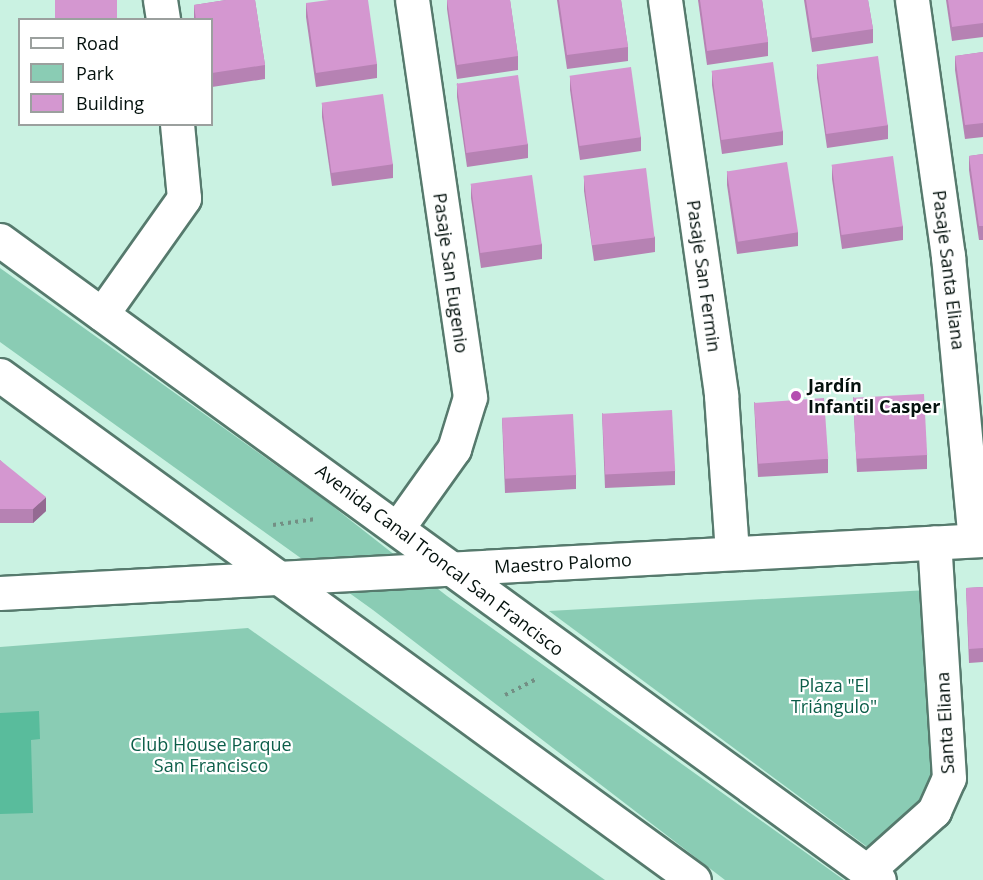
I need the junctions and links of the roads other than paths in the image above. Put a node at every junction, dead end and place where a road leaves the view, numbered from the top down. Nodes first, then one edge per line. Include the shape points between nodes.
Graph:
1 (160, 0) edge
2 (412, 0) edge
3 (664, 0) edge
4 (912, 0) edge
5 (162, 18) edge
6 (177, 126) edge
7 (0, 240) edge
8 (102, 314) junction
9 (6, 385) edge
10 (399, 526) junction
11 (979, 540) edge
12 (934, 542) junction
13 (732, 553) junction
14 (457, 568) junction
15 (280, 578) junction
16 (0, 593) edge
17 (874, 875) edge
18 (694, 880) edge

1 - 5 street
2 - 10 street, Pasaje San Eugenio via 470,397 454,449
3 - 13 street, Pasaje San Fermin via 721,395
4 - 11 street, Pasaje Santa Eliana via 950,267
6 - 8 street via 184,198
7 - 8 street, Avenida Canal Troncal San Francisco
8 - 10 street, Avenida Canal Troncal San Francisco
9 - 15 street
10 - 14 street, Avenida Canal Troncal San Francisco
11 - 12 street, Maestro Palomo
12 - 13 street, Maestro Palomo
12 - 17 street, Santa Eliana via 949,778 934,811
13 - 14 street, Maestro Palomo
14 - 15 street, Maestro Palomo
14 - 17 street, Avenida Canal Troncal San Francisco via 575,659
15 - 16 street, Maestro Palomo
15 - 18 street

